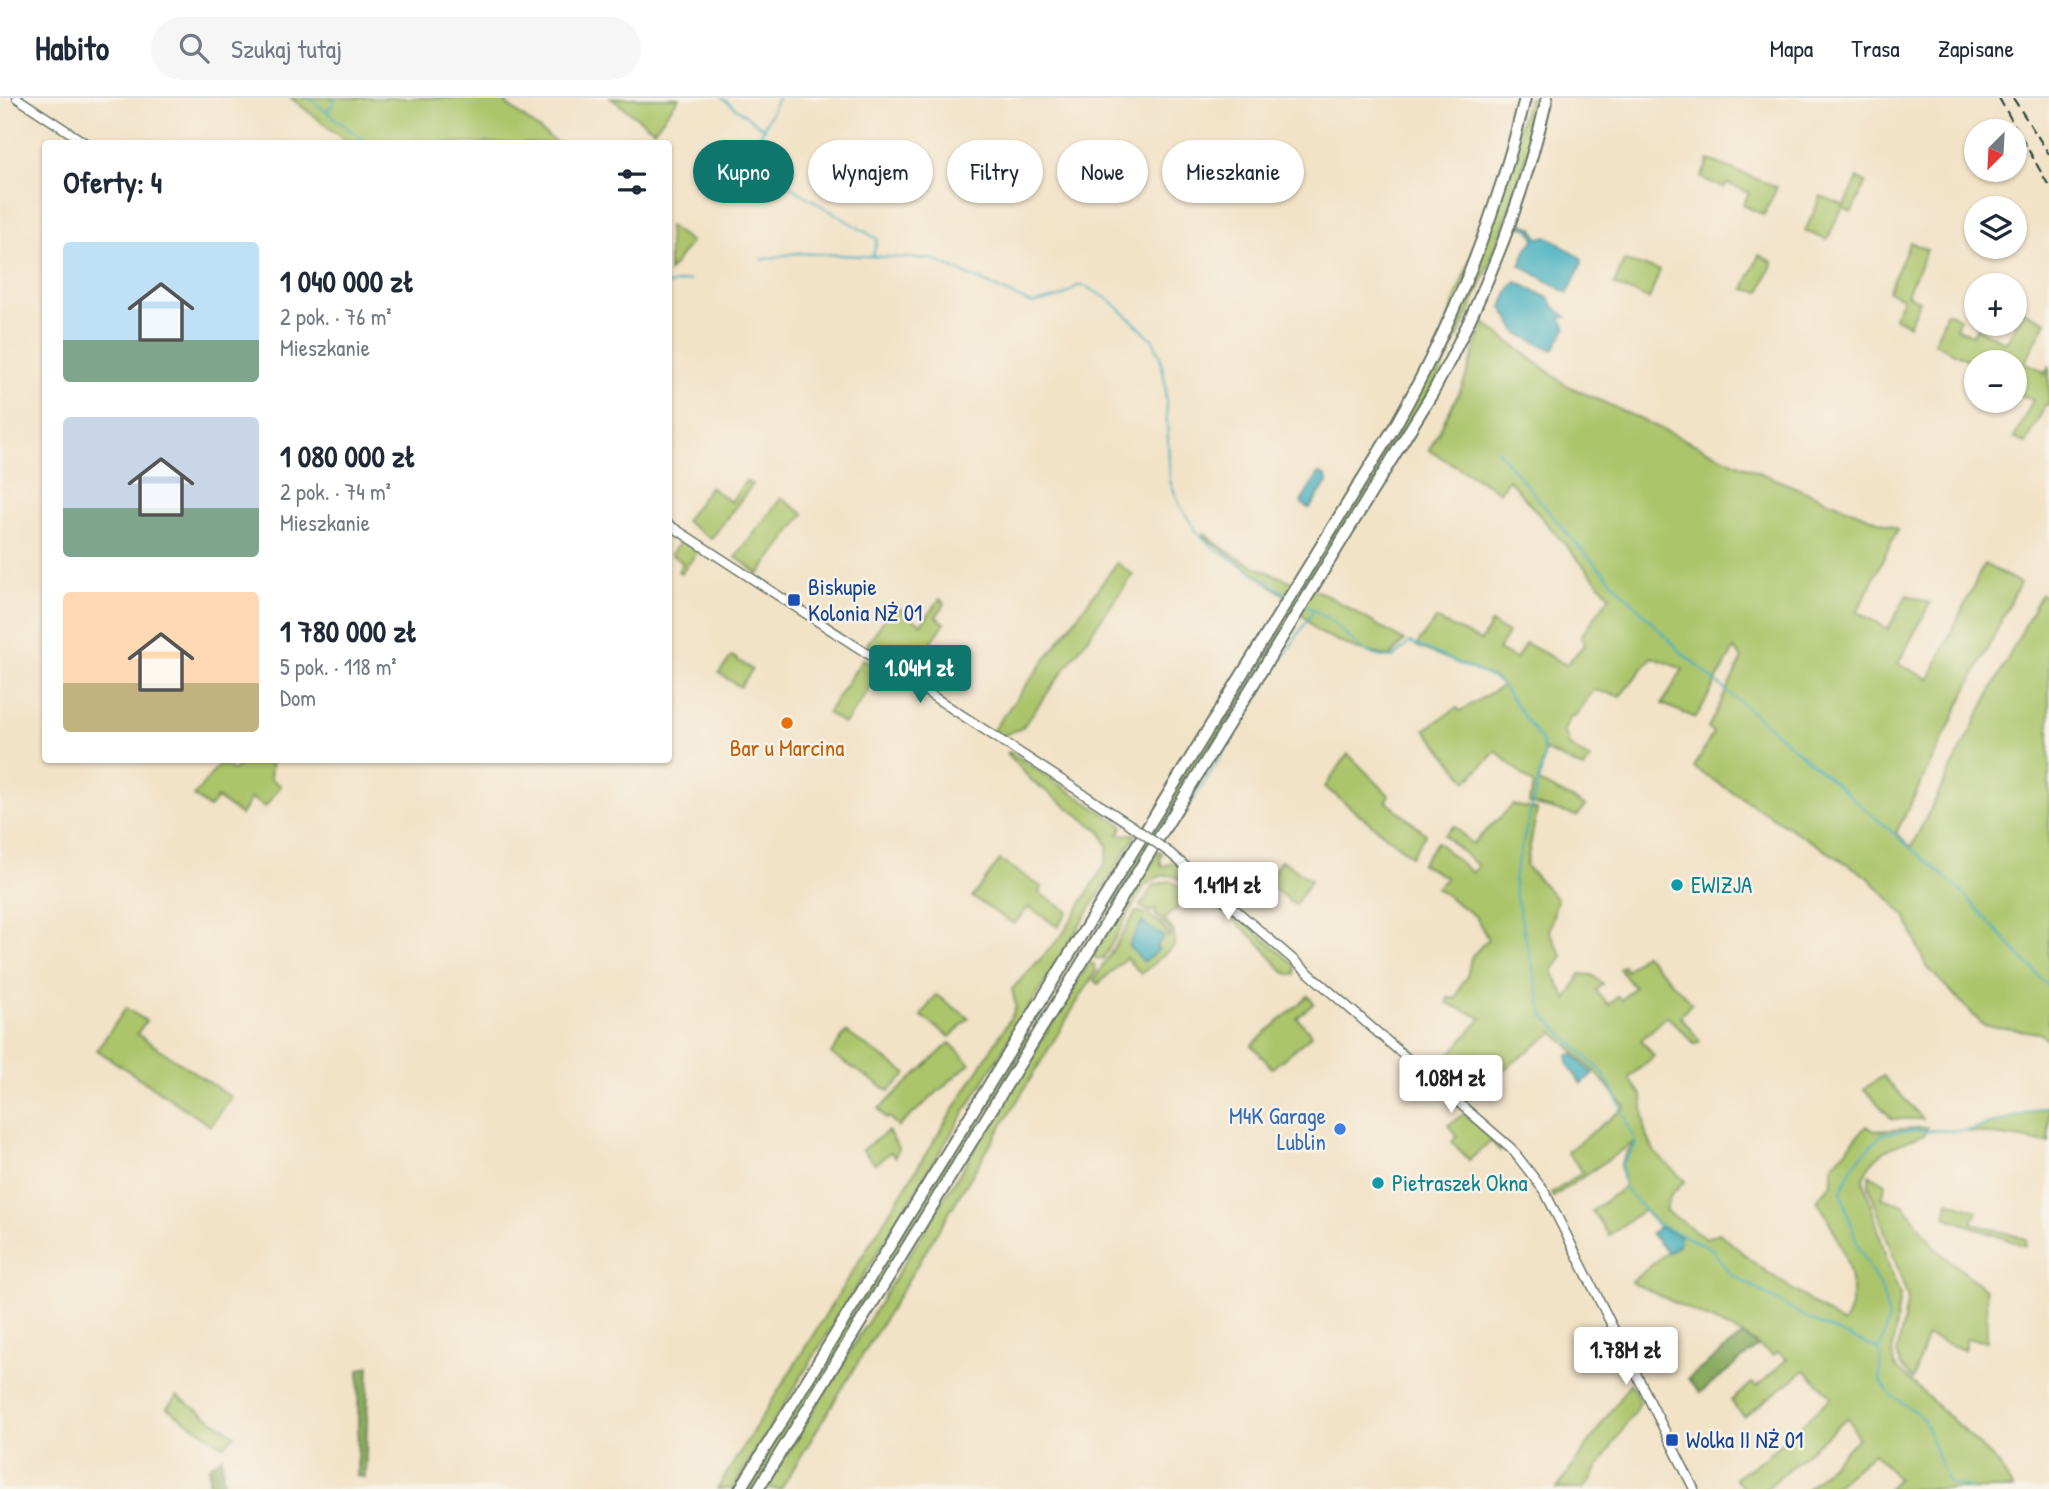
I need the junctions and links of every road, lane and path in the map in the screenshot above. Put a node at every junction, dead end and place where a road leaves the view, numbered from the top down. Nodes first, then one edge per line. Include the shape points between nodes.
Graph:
1 (17, 98) edge
2 (1525, 98) edge
3 (1547, 98) edge
4 (81, 140) edge
5 (672, 527) edge
6 (740, 1489) edge
7 (758, 1489) edge
8 (1694, 1489) edge

1 - 4 street
2 - 6 highway via 1491,216 1444,332 1399,418
3 - 7 highway via 1513,215 1469,322 1413,427
5 - 8 street, bridge via 1170,853 1458,1101 1531,1170 1549,1198

